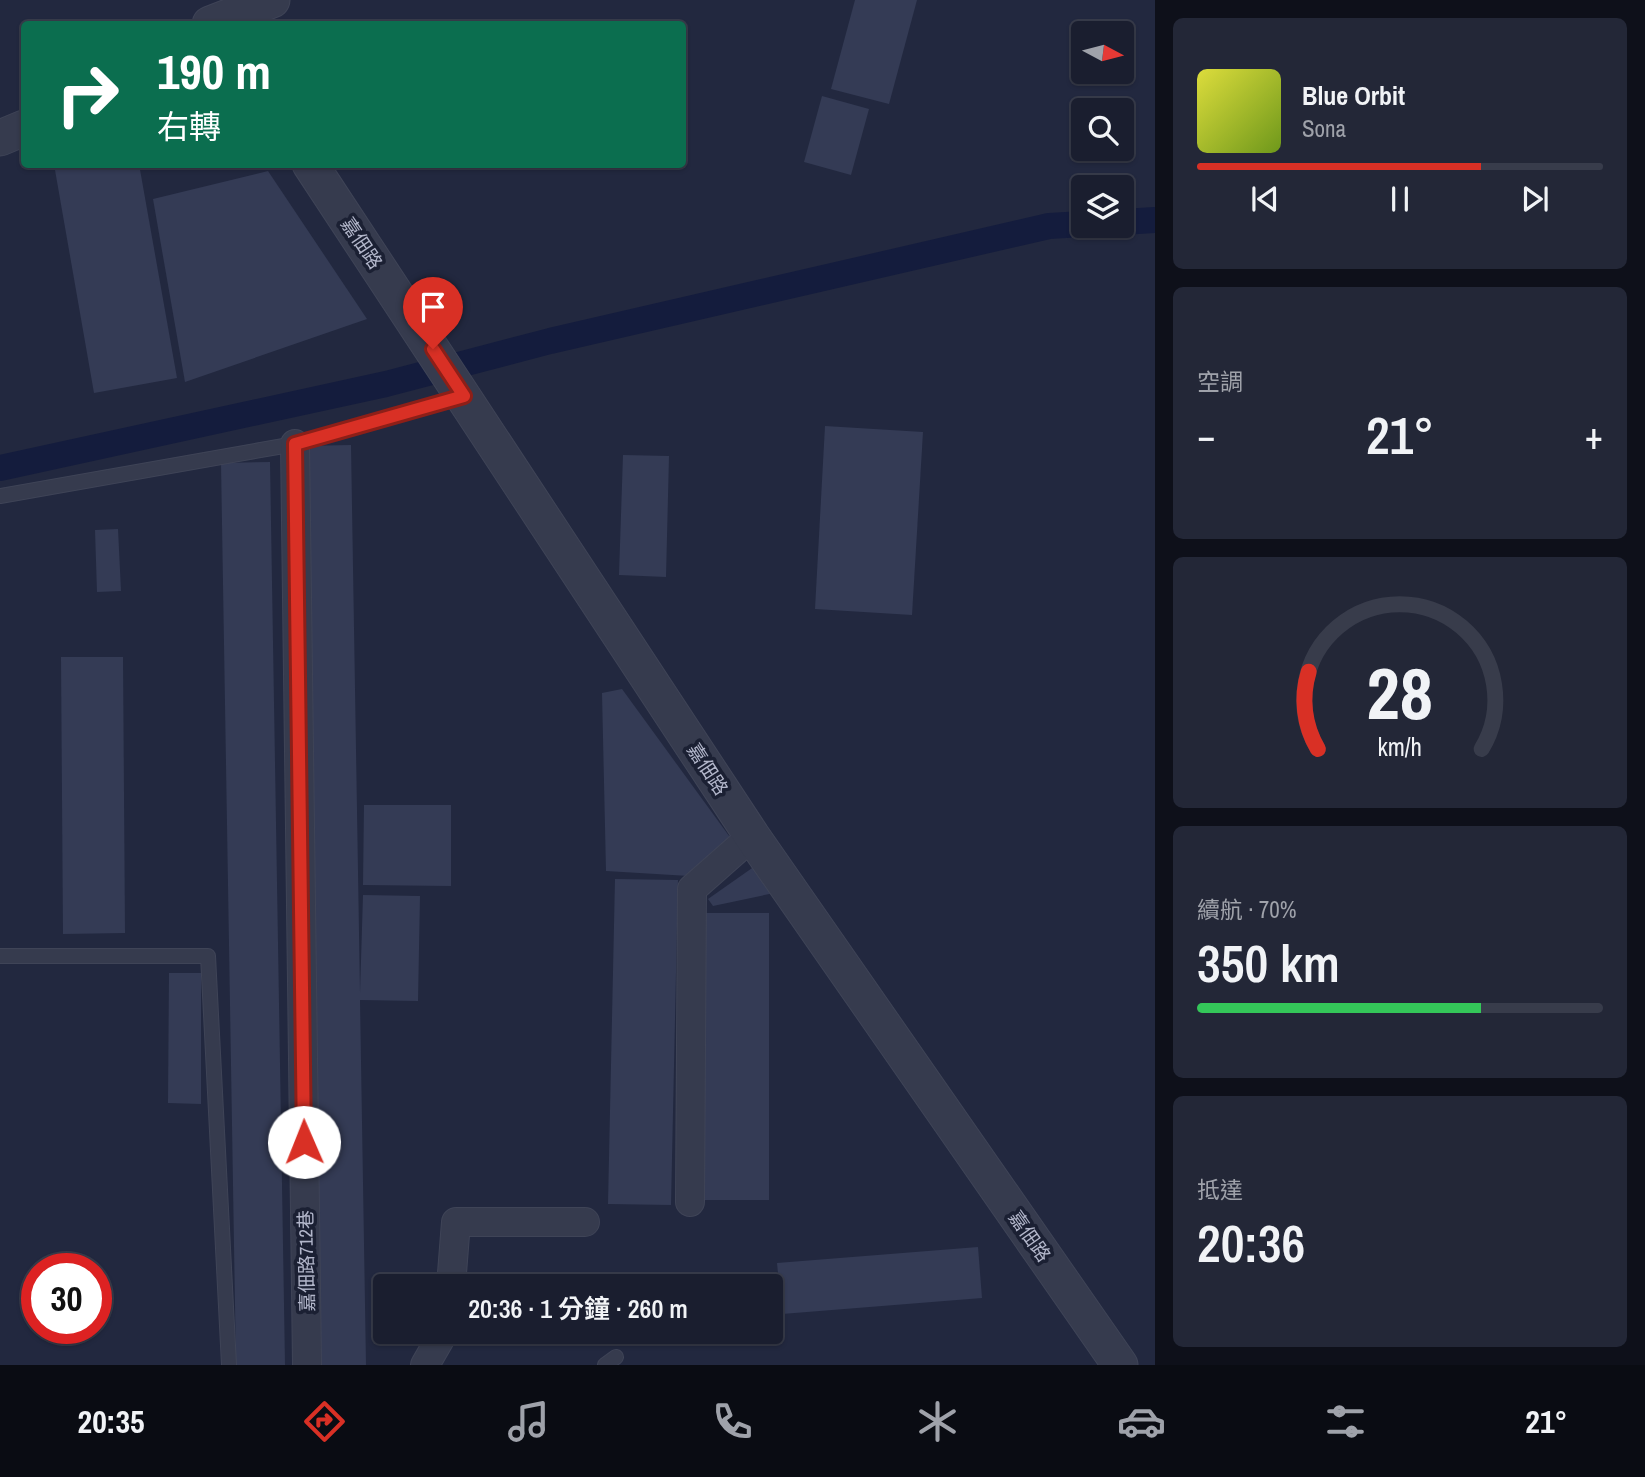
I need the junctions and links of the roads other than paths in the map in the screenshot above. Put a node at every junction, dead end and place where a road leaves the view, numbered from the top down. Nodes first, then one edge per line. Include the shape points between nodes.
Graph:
1 (272, 0) edge
2 (211, 18) edge
3 (21, 129) edge
4 (0, 138) edge
5 (313, 168) edge
6 (464, 396) junction
7 (295, 444) junction
8 (0, 496) edge
9 (752, 836) junction
10 (0, 956) edge
11 (690, 1202) dead end
12 (585, 1222) dead end
13 (452, 1274) edge
14 (437, 1344) edge
15 (229, 1365) edge
16 (307, 1365) edge
17 (425, 1365) edge
18 (1120, 1365) edge

1 - 2 street
3 - 4 street
5 - 6 street, 嘉佃路
6 - 7 lane
6 - 9 street, 嘉佃路
7 - 8 lane
7 - 16 street, 嘉佃路712巷
9 - 11 street via 692,889
9 - 18 street, 嘉佃路
10 - 15 lane via 208,956
12 - 13 street via 456,1222
14 - 17 street

